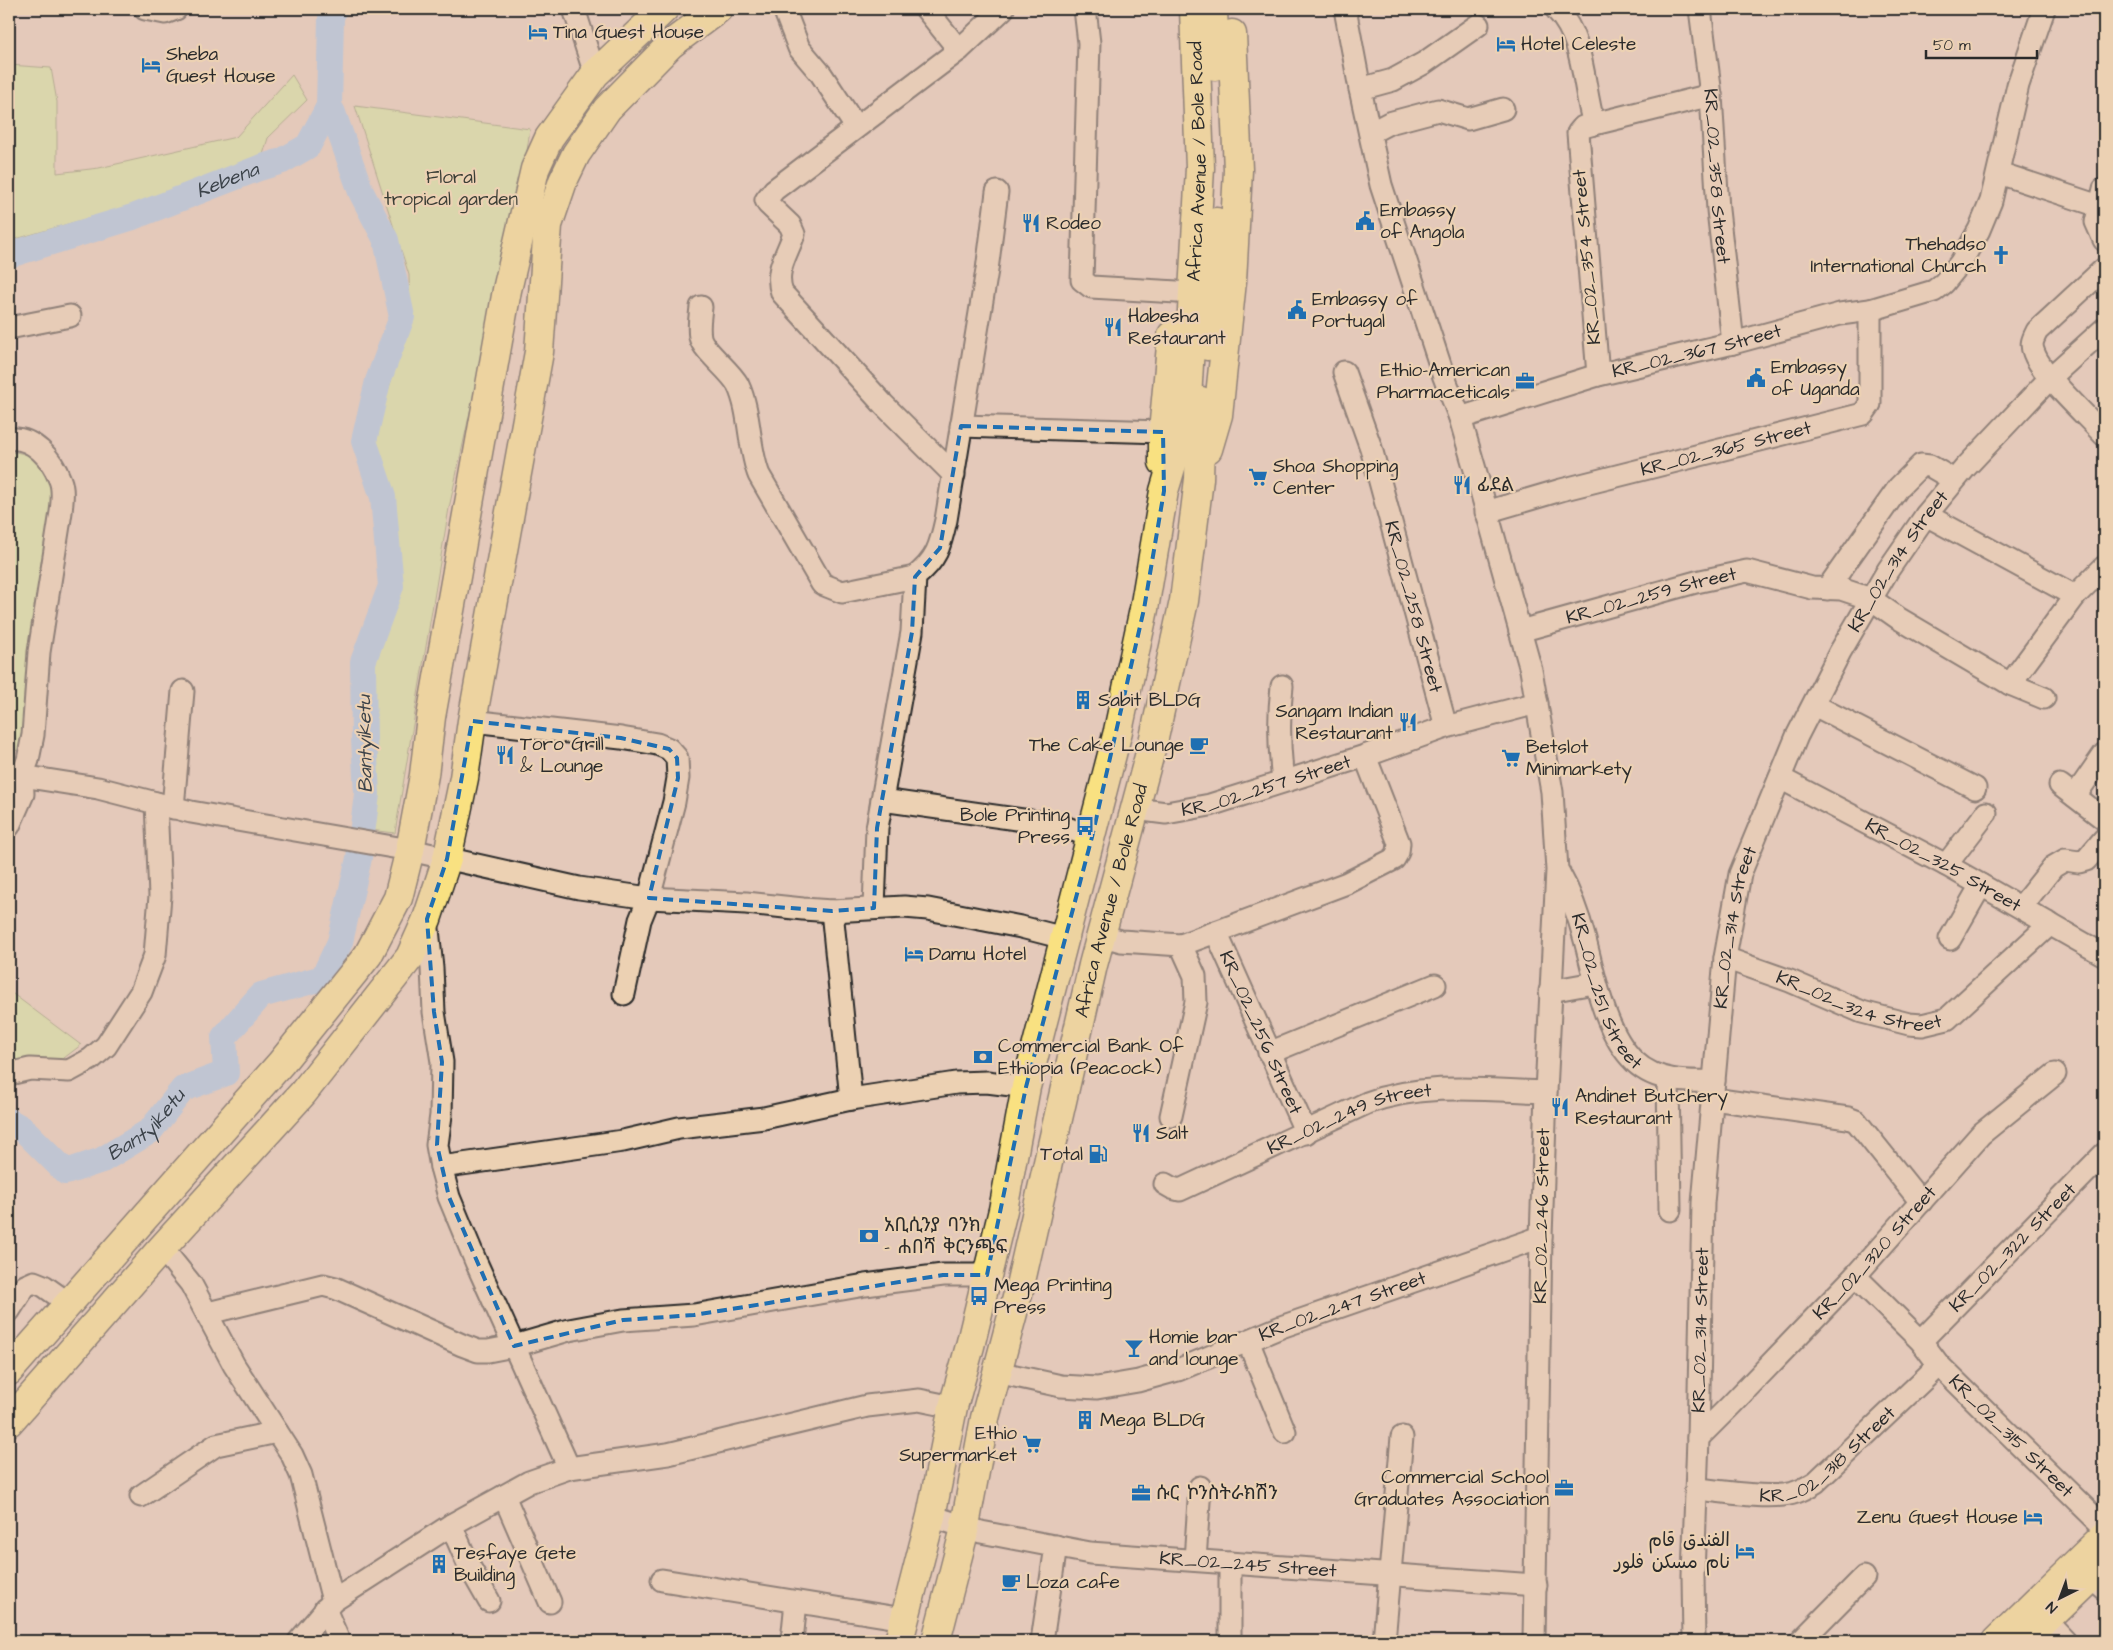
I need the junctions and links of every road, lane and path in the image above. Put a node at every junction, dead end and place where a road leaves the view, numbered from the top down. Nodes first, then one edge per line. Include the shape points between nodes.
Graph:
1 (574, 9) edge
2 (664, 9) edge
3 (718, 9) edge
4 (784, 9) edge
5 (926, 9) edge
6 (1003, 9) edge
7 (1085, 9) edge
8 (1180, 9) edge
9 (1194, 9) edge
10 (1213, 9) edge
11 (1230, 9) edge
12 (1345, 9) edge
13 (1556, 9) edge
14 (1700, 9) edge
15 (2044, 9) edge
16 (1478, 26) dead end
17 (959, 50) junction
18 (595, 74) junction
19 (1360, 90) junction
20 (1711, 95) junction
21 (1503, 109) dead end
22 (1594, 124) junction
23 (856, 127) junction
24 (1370, 133) junction
25 (1998, 173) junction
26 (997, 192) dead end
27 (2101, 197) edge
28 (2104, 240) edge
29 (2104, 269) edge
30 (1177, 292) junction
31 (701, 307) dead end
32 (1870, 310) junction
33 (70, 316) dead end
34 (9, 328) edge
35 (2104, 329) edge
36 (1733, 343) junction
37 (1344, 372) dead end
38 (1598, 376) junction
39 (2050, 377) junction
40 (1460, 418) junction
41 (961, 426) junction
42 (1163, 432) junction
43 (2104, 435) edge
44 (9, 439) edge
45 (954, 475) junction
46 (1199, 479) junction
47 (1954, 480) junction
48 (1164, 491) junction
49 (1486, 512) junction
50 (1926, 515) junction
51 (2104, 567) edge
52 (915, 578) junction
53 (1827, 589) junction
54 (2075, 596) junction
55 (1871, 599) junction
56 (1520, 631) junction
57 (2010, 684) junction
58 (1282, 686) dead end
59 (183, 691) dead end
60 (2044, 698) dead end
61 (1538, 703) junction
62 (1814, 705) junction
63 (472, 721) junction
64 (1446, 727) junction
65 (2104, 754) edge
66 (1365, 756) junction
67 (22, 776) junction
68 (1780, 778) junction
69 (1283, 781) junction
70 (1975, 788) dead end
71 (882, 800) junction
72 (174, 808) junction
73 (1135, 809) junction
74 (1986, 813) dead end
75 (2104, 818) edge
76 (9, 826) edge
77 (1092, 837) junction
78 (2104, 840) edge
79 (410, 850) junction
80 (447, 859) junction
81 (1946, 865) junction
82 (1558, 870) junction
83 (1981, 885) junction
84 (649, 898) junction
85 (2020, 907) junction
86 (874, 908) junction
87 (832, 911) junction
88 (427, 919) junction
89 (2050, 924) junction
90 (1216, 932) junction
91 (1100, 935) junction
92 (1064, 938) junction
93 (1950, 939) dead end
94 (1180, 945) junction
95 (2104, 955) edge
96 (1725, 958) junction
97 (1594, 982) junction
98 (1435, 985) dead end
99 (1550, 991) junction
100 (624, 994) dead end
101 (1269, 1053) junction
102 (9, 1074) edge
103 (2055, 1074) dead end
104 (1668, 1079) junction
105 (1026, 1087) junction
106 (1714, 1090) junction
107 (1546, 1092) junction
108 (850, 1099) junction
109 (1171, 1116) dead end
110 (1306, 1133) junction
111 (2104, 1154) edge
112 (441, 1167) junction
113 (1165, 1184) dead end
114 (1921, 1202) junction
115 (1670, 1210) dead end
116 (1541, 1237) junction
117 (162, 1248) junction
118 (987, 1275) junction
119 (1855, 1276) junction
120 (68, 1303) junction
121 (9, 1311) edge
122 (208, 1314) junction
123 (1248, 1341) junction
124 (1920, 1341) junction
125 (514, 1346) junction
126 (1939, 1365) junction
127 (9, 1371) edge
128 (998, 1372) junction
129 (953, 1407) junction
130 (9, 1422) edge
131 (277, 1432) junction
132 (1285, 1432) dead end
133 (1402, 1437) dead end
134 (1698, 1438) junction
135 (569, 1468) junction
136 (1200, 1487) dead end
137 (1696, 1489) junction
138 (141, 1496) dead end
139 (504, 1496) junction
140 (931, 1516) junction
141 (451, 1525) junction
142 (964, 1525) junction
143 (2104, 1527) edge
144 (2104, 1536) edge
145 (1056, 1546) junction
146 (1195, 1560) junction
147 (1230, 1563) junction
148 (1391, 1574) junction
149 (1864, 1577) dead end
150 (2099, 1577) edge
151 (662, 1580) dead end
152 (1536, 1585) junction
153 (489, 1601) dead end
154 (550, 1602) dead end
155 (796, 1602) junction
156 (329, 1605) junction
157 (2045, 1620) junction
158 (902, 1630) edge
159 (298, 1641) edge
160 (339, 1641) edge
161 (792, 1641) edge
162 (936, 1641) edge
163 (1042, 1641) edge
164 (1230, 1641) edge
165 (1384, 1641) edge
166 (1534, 1641) edge
167 (1694, 1641) edge
168 (1801, 1641) edge
169 (1996, 1641) edge
170 (2024, 1641) edge
171 (2065, 1641) edge

1 - 18 street
2 - 18 main road
3 - 63 main road via 671,44 607,109 576,154 548,225 539,352
4 - 23 street via 799,48 821,74
5 - 17 street
6 - 17 street
7 - 30 street via 1090,43 1082,280 1091,287
8 - 30 main road, Africa Avenue / Bole Road via 1183,146
9 - 48 main road, Africa Avenue / Bole Road via 1200,168 1186,417
10 - 46 main road, Africa Avenue / Bole Road via 1216,226 1213,295 1199,411
11 - 46 main road, Africa Avenue / Bole Road via 1238,170 1232,281 1218,415
12 - 19 street
13 - 22 street via 1579,45
14 - 20 street, KR_02_358 Street
15 - 25 street via 2018,85
16 - 19 street via 1393,80
17 - 23 street
18 - 79 main road via 549,138 535,169 527,199 468,506
19 - 24 street
20 - 22 street
20 - 36 street, KR_02_358 Street via 1718,210
21 - 24 street via 1468,119 1438,110 1389,123
22 - 38 street, KR_02_354 Street via 1583,127 1577,138
23 - 45 street via 774,190 766,200 790,225 794,234 781,265 778,283 782,293 882,404
24 - 40 street via 1391,220
25 - 27 street
25 - 32 street, KR_02_367 Street via 1979,230 1944,283 1934,291
26 - 41 street
27 - 28 street via 2096,222
29 - 39 street via 2037,331 2032,342 2034,353
30 - 42 main road, Africa Avenue / Bole Road
31 - 52 street via 700,339 731,373 738,386 759,475 822,584 842,592
32 - 36 street, KR_02_367 Street via 1840,314
32 - 49 street, KR_02_365 Street via 1870,404 1863,414
33 - 34 street
35 - 39 street, KR_02_314 Street
36 - 38 street, KR_02_367 Street
37 - 64 street, KR_02_258 Street via 1371,448
38 - 40 street, KR_02_367 Street
39 - 43 street
39 - 47 street, KR_02_314 Street
40 - 49 street
41 - 42 street
41 - 45 street
42 - 48 main road, Africa Avenue / Bole Road
44 - 67 street via 18,438 40,449 60,480 62,490 39,652 33,735
45 - 52 street via 940,548
46 - 73 main road, Africa Avenue / Bole Road via 1184,601
47 - 50 street, KR_02_314 Street
47 - 53 street via 1930,466 1921,465 1899,487
48 - 77 main road, Africa Avenue / Bole Road via 1144,609
49 - 56 street
50 - 54 street
50 - 55 street, KR_02_314 Street
51 - 54 street
52 - 71 street via 912,632
53 - 55 street, KR_02_259 Street via 1841,589
53 - 56 street, KR_02_259 Street via 1746,571
54 - 57 street
55 - 57 street, KR_02_259 Street
55 - 62 street, KR_02_314 Street
56 - 61 street, KR_02_246 Street
57 - 60 street, KR_02_259 Street
58 - 69 street via 1278,744
59 - 72 street
61 - 64 street, KR_02_257 Street
61 - 82 street, KR_02_246 Street via 1552,792
62 - 68 street, KR_02_314 Street
62 - 70 street
63 - 80 main road
63 - 84 street via 621,738 669,749 677,758 678,778
64 - 66 street, KR_02_257 Street
65 - 75 street via 2067,790
66 - 69 street, KR_02_257 Street
66 - 90 street via 1399,843 1394,859 1347,883
67 - 72 street via 98,788
67 - 76 street via 23,794
68 - 81 street, KR_02_325 Street
68 - 96 street, KR_02_314 Street via 1740,874
69 - 73 street, KR_02_257 Street via 1210,805 1166,813
71 - 77 street via 1059,825
71 - 86 street via 876,846
72 - 79 street
72 - 102 street via 160,896 155,955 141,992 106,1046 92,1059 69,1071 30,1069
73 - 91 main road, Africa Avenue / Bole Road
74 - 81 street
77 - 92 main road, Africa Avenue / Bole Road
78 - 85 street via 2086,860 2065,860 2053,867
79 - 80 street
79 - 120 main road via 398,898 368,955 281,1064
80 - 84 street via 579,888
80 - 88 main road
81 - 83 street, KR_02_325 Street
82 - 97 street, KR_02_251 Street via 1576,910
82 - 99 street, KR_02_246 Street
83 - 85 street, KR_02_325 Street
83 - 93 street
84 - 87 street
84 - 100 street via 640,920
85 - 89 street, KR_02_325 Street
86 - 87 street
86 - 92 street via 947,912
87 - 108 street
88 - 112 street via 434,1012 442,1062 437,1145
88 - 117 main road via 410,957 303,1093
89 - 95 street, KR_02_325 Street
89 - 96 street, KR_02_324 Street via 1947,1019 1922,1025 1862,1012 1790,980
90 - 94 street
90 - 101 street, KR_02_256 Street
91 - 94 street via 1121,941
91 - 128 main road, Africa Avenue / Bole Road
92 - 105 main road, Africa Avenue / Bole Road
94 - 109 street via 1195,976 1196,1002
96 - 106 street, KR_02_314 Street
97 - 99 street
97 - 104 street, KR_02_251 Street via 1626,1053 1642,1067
98 - 101 street
99 - 107 street, KR_02_246 Street
101 - 110 street, KR_02_256 Street
103 - 114 street, KR_02_320 Street via 1980,1134
104 - 106 street, KR_02_251 Street
104 - 115 street
105 - 108 street via 987,1082 956,1083
105 - 118 main road, Africa Avenue / Bole Road
106 - 114 street, KR_02_251 Street via 1856,1121
106 - 134 street, KR_02_314 Street via 1703,1203
107 - 110 street, KR_02_249 Street via 1430,1089 1388,1096
107 - 116 street, KR_02_246 Street
108 - 112 street via 764,1118 679,1128 623,1141
110 - 113 street, KR_02_249 Street via 1180,1190
111 - 124 street, KR_02_322 Street
112 - 125 street via 449,1198
114 - 119 street, KR_02_320 Street
116 - 123 street, KR_02_247 Street
116 - 152 street, KR_02_246 Street
117 - 122 street via 191,1284
117 - 130 main road
118 - 125 street via 943,1275 694,1315 623,1320 569,1330
118 - 129 main road, Africa Avenue / Bole Road
119 - 124 street, KR_02_315 Street
119 - 134 street, KR_02_320 Street
120 - 121 street via 34,1282 25,1286
120 - 127 main road
122 - 125 street via 323,1285 478,1351
122 - 131 street via 234,1365
123 - 128 street, KR_02_247 Street via 1178,1370 1097,1388 1061,1386
123 - 132 street
124 - 126 street, KR_02_315 Street
125 - 135 street
126 - 137 street, KR_02_318 Street via 1816,1482 1801,1490 1767,1495
126 - 143 street, KR_02_315 Street
128 - 142 main road, Africa Avenue / Bole Road via 985,1418
129 - 135 street via 919,1400 867,1406 668,1454
129 - 140 main road, Africa Avenue / Bole Road
131 - 138 street via 216,1445
131 - 156 street via 301,1475
133 - 148 street
134 - 137 street, KR_02_314 Street
135 - 139 street via 529,1482
136 - 146 street
137 - 167 street, KR_02_314 Street
139 - 141 street
139 - 154 street
140 - 142 street, KR_02_245 Street
140 - 158 main road, Africa Avenue / Bole Road
141 - 153 street
141 - 156 street
142 - 145 street, KR_02_245 Street via 981,1532
142 - 162 main road, Africa Avenue / Bole Road
144 - 169 main road
145 - 146 street, KR_02_245 Street via 1090,1552
145 - 163 street
146 - 147 street, KR_02_245 Street
147 - 148 street, KR_02_245 Street
147 - 164 street
148 - 152 street, KR_02_245 Street
148 - 165 street
149 - 168 street
150 - 157 main road
151 - 155 street
152 - 166 street, KR_02_246 Street
155 - 158 street
155 - 161 street
156 - 159 street
156 - 160 street
157 - 170 main road
157 - 171 street

